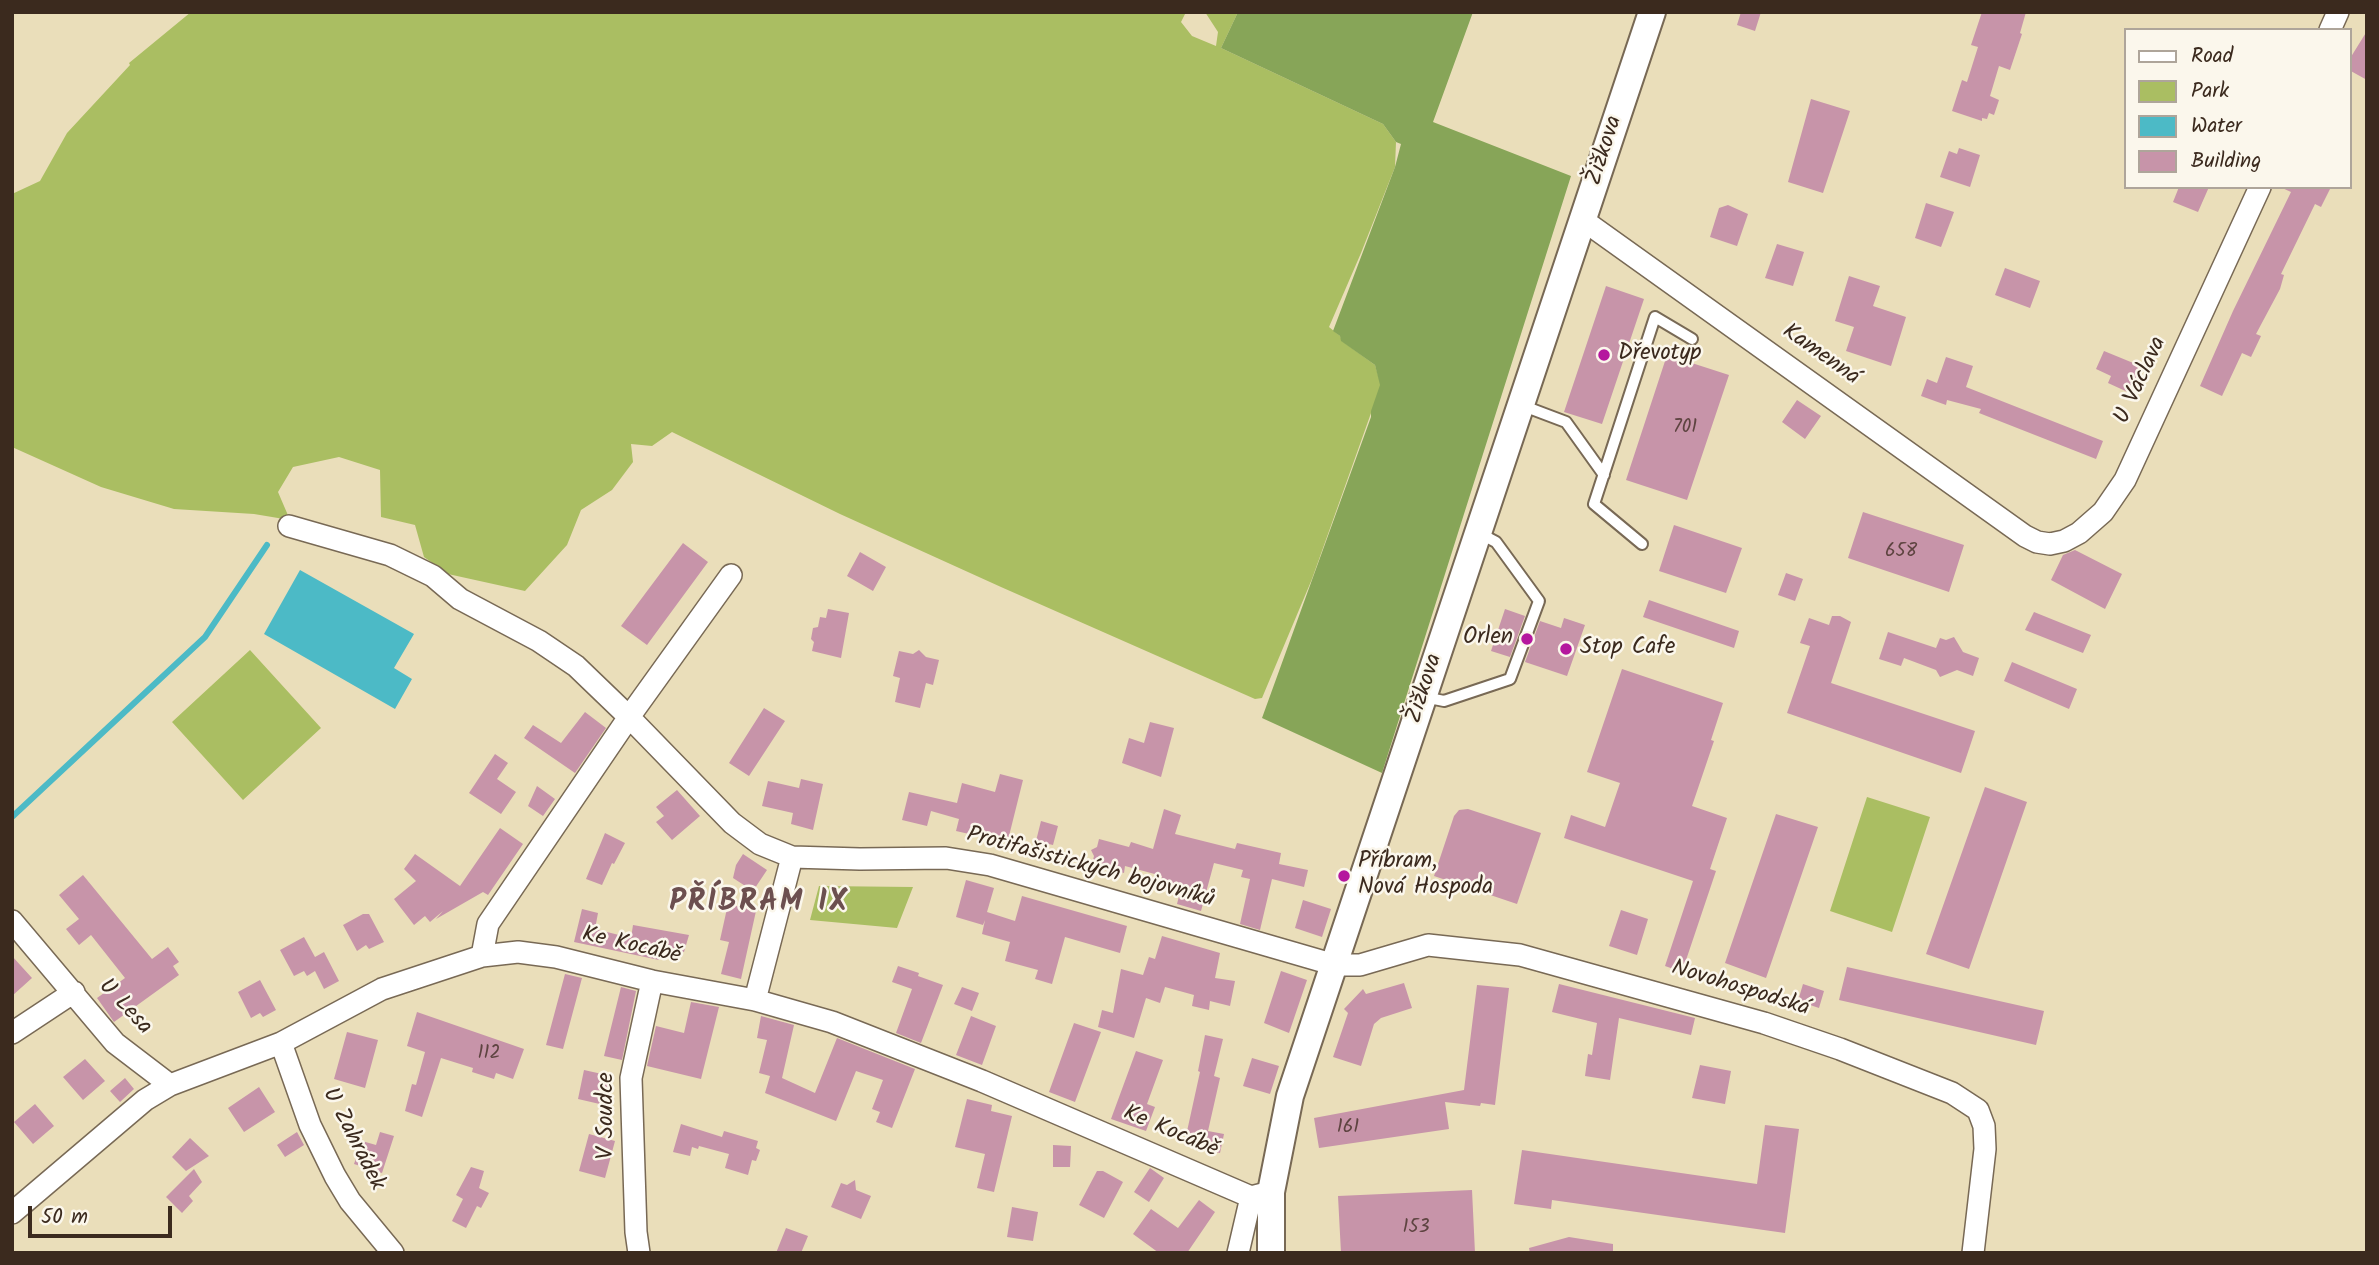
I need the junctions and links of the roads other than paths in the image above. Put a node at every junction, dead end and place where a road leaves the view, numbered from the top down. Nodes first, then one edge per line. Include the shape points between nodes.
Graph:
1 (1651, 12) edge
2 (2338, 12) edge
3 (2331, 28) edge
4 (2259, 189) edge
5 (1583, 220) junction
6 (1692, 339) dead end
7 (1521, 405) junction
8 (1604, 475) junction
9 (289, 527) dead end
10 (1478, 532) junction
11 (2025, 536) joint
12 (1642, 544) dead end
13 (732, 575) dead end
14 (1423, 697) junction
15 (629, 717) junction
16 (792, 857) junction
17 (12, 921) edge
18 (482, 956) junction
19 (1335, 965) junction
20 (652, 981) junction
21 (74, 992) junction
22 (755, 1000) junction
23 (12, 1032) edge
24 (281, 1042) junction
25 (170, 1084) junction
26 (1261, 1195) junction
27 (12, 1213) edge
28 (393, 1253) edge
29 (639, 1253) edge
30 (1238, 1253) edge
31 (1271, 1253) edge
32 (1973, 1253) edge

1 - 5 street, Žižkova
2 - 3 street
4 - 11 street, U Václava via 2125,480 2103,512 2079,533 2050,544
5 - 7 street, Žižkova
5 - 11 street, Kamenná
6 - 8 lane via 1656,317
7 - 8 lane via 1566,422
7 - 10 street, Žižkova
8 - 12 lane via 1594,504
9 - 15 street, Protifašistických bojovníků via 390,555 433,576 460,599 576,666
10 - 14 street, Žižkova
10 - 14 lane via 1496,542 1539,601 1510,679 1444,701
13 - 15 street
14 - 19 street, Žižkova
15 - 16 street, Protifašistických bojovníků via 732,823 760,844
15 - 18 street via 488,924
16 - 19 street, Protifašistických bojovníků via 946,858 990,865
16 - 22 street
17 - 21 street, U Lesa
18 - 20 street, Ke Kocábě via 518,952 556,957
18 - 24 street, Ke Kocábě via 382,989
19 - 26 street, Žižkova
19 - 32 street, Novohospodská via 1360,965 1428,945 1520,955 1764,1023 1952,1093 1978,1110 1984,1126
20 - 22 street, Ke Kocábě
20 - 29 street, V Soudce via 631,1078
21 - 23 street, U Lesa
21 - 25 street, U Lesa via 115,1043
22 - 26 street, Ke Kocábě via 832,1022
24 - 25 street, Ke Kocábě
24 - 28 street, U Zahrádek via 310,1125 335,1176
25 - 27 street, Ke Kocábě
26 - 30 street
26 - 31 street, Žižkova

